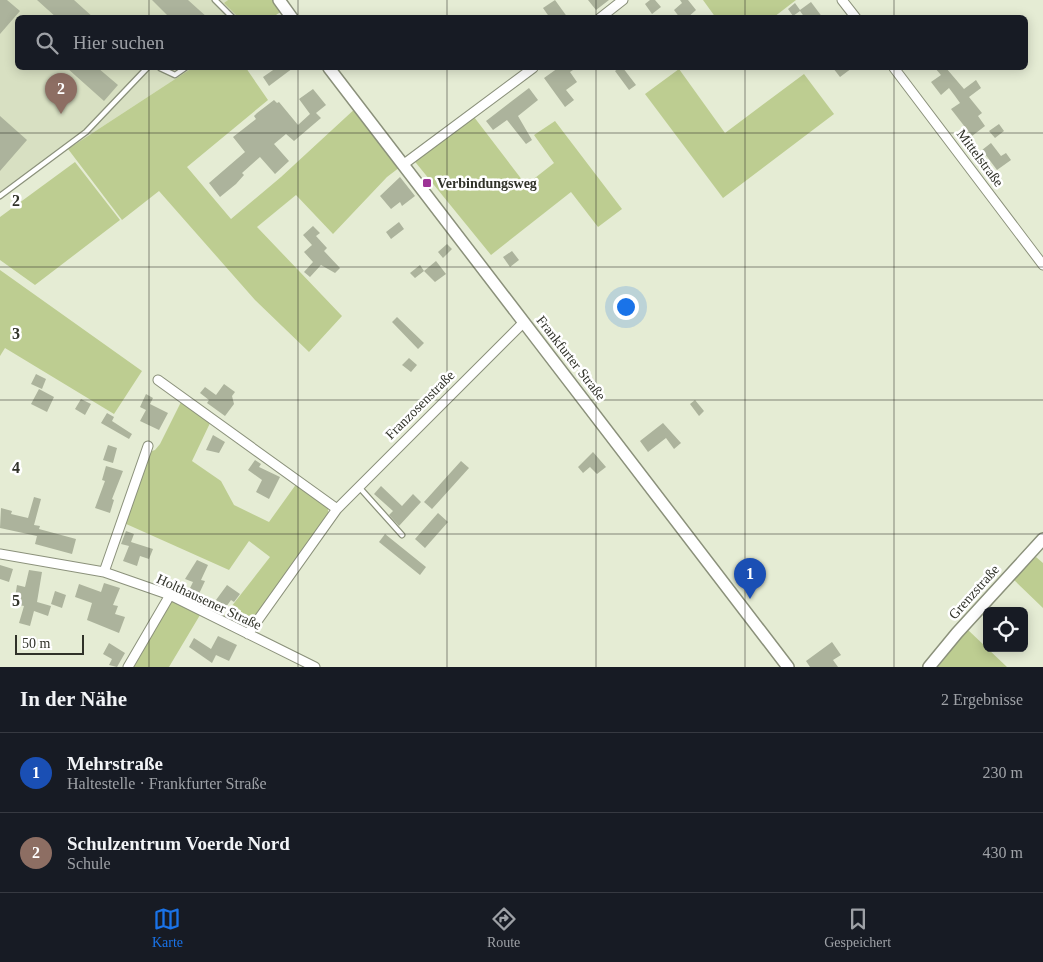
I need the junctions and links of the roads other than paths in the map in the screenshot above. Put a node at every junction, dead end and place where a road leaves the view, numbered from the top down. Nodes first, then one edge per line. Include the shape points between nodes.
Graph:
1 (215, 0) edge
2 (279, 0) edge
3 (623, 0) edge
4 (842, 0) edge
5 (230, 15) edge
6 (290, 15) edge
7 (604, 15) edge
8 (854, 15) edge
9 (145, 70) edge
10 (164, 70) edge
11 (182, 70) edge
12 (331, 70) edge
13 (530, 70) edge
14 (896, 70) edge
15 (404, 164) junction
16 (0, 196) edge
17 (1043, 265) edge
18 (524, 322) junction
19 (158, 380) dead end
20 (148, 446) dead end
21 (359, 487) junction
22 (337, 509) junction
23 (402, 535) dead end
24 (1043, 539) edge
25 (0, 554) edge
26 (104, 572) junction
27 (170, 595) junction
28 (248, 634) junction
29 (128, 667) edge
30 (315, 667) edge
31 (788, 667) edge
32 (929, 667) edge

1 - 5 lane
2 - 6 main road
3 - 7 street
4 - 8 street
9 - 16 lane via 86,132
10 - 11 lane via 175,75
12 - 15 main road, Frankfurter Straße
13 - 15 street
14 - 17 street, Mittelstraße
15 - 18 main road, Frankfurter Straße
18 - 21 street, Franzosenstraße
18 - 31 main road, Frankfurter Straße
19 - 22 street
20 - 26 street
21 - 22 street, Franzosenstraße
21 - 23 lane
22 - 28 street, Franzosenstraße
24 - 32 main road, Grenzstraße
25 - 26 street, Holthausener Straße
26 - 27 street, Holthausener Straße
27 - 28 street, Holthausener Straße
27 - 29 street
28 - 30 street, Holthausener Straße

